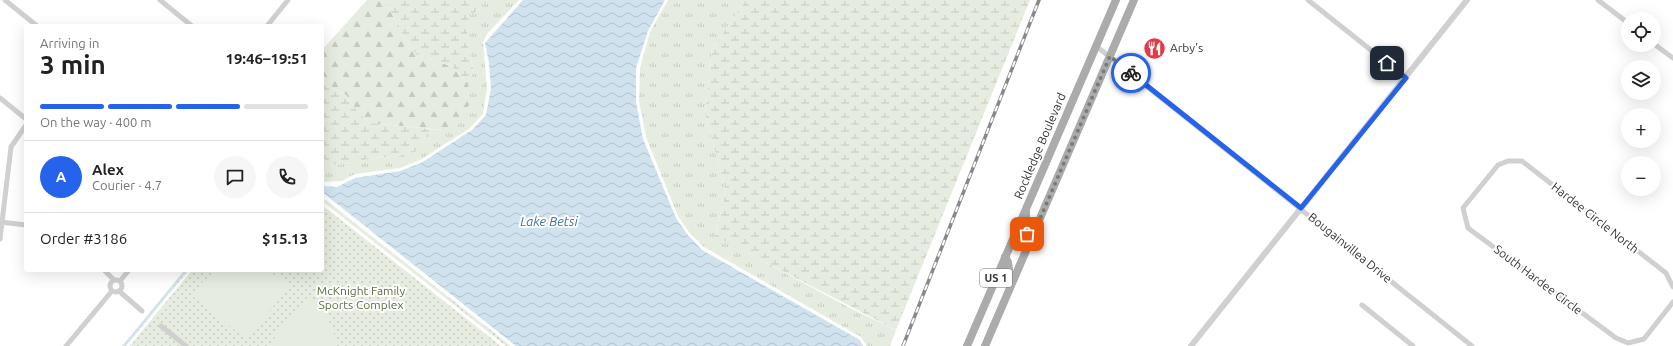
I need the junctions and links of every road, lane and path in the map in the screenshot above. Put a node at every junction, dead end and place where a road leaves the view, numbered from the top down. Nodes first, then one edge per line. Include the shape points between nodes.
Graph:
1 (5, 0) edge
2 (160, 0) edge
3 (288, 0) edge
4 (1116, 0) edge
5 (1134, 0) edge
6 (1308, 0) edge
7 (1598, 0) edge
8 (1464, 1) edge
9 (1621, 18) edge
10 (35, 24) edge
11 (190, 24) edge
12 (269, 24) edge
13 (1096, 46) junction
14 (1661, 49) edge
15 (1110, 56) junction
16 (1673, 58) edge
17 (1406, 78) junction
18 (0, 98) edge
19 (24, 117) edge
20 (24, 128) edge
21 (1508, 161) joint
22 (1301, 208) junction
23 (1026, 209) junction
24 (1, 222) edge
25 (24, 225) edge
26 (0, 239) edge
27 (1030, 242) junction
28 (1005, 257) junction
29 (106, 272) edge
30 (127, 272) edge
31 (114, 279) junction
32 (120, 281) junction
33 (1011, 287) junction
34 (1673, 287) edge
35 (112, 291) junction
36 (120, 291) junction
37 (1673, 302) edge
38 (1362, 305) dead end
39 (142, 311) dead end
40 (161, 326) dead end
41 (66, 346) edge
42 (186, 346) edge
43 (967, 346) edge
44 (985, 346) edge
45 (1191, 346) edge
46 (1413, 346) edge
47 (1472, 346) edge

1 - 10 street
2 - 11 street
3 - 12 street
4 - 13 main road, Rockledge Boulevard / US 1
5 - 15 main road, US 1
6 - 17 street
7 - 9 street
8 - 17 street
13 - 15 street, Bougainvillea Drive
13 - 23 main road, Rockledge Boulevard / US 1
14 - 16 street
15 - 22 street, Bougainvillea Drive
15 - 27 main road, US 1
17 - 22 street
18 - 19 street
20 - 24 street via 11,147
21 - 34 street, Hardee Circle North via 1522,161 1666,273
21 - 37 street, South Hardee Circle via 1498,165 1463,208 1468,228 1616,338 1628,343 1644,339
22 - 45 street
22 - 47 street, Bougainvillea Drive
23 - 27 main road via 1026,228
23 - 28 main road, Rockledge Boulevard / US 1
24 - 25 street
24 - 26 street
27 - 33 main road, US 1
28 - 33 main road
28 - 43 main road, Rockledge Boulevard / US 1
29 - 31 street
30 - 32 street
31 - 32 street
31 - 35 street via 110,284
32 - 36 street via 123,285
33 - 44 main road, US 1
35 - 36 street
35 - 41 street
36 - 39 street
38 - 46 street
40 - 42 street

